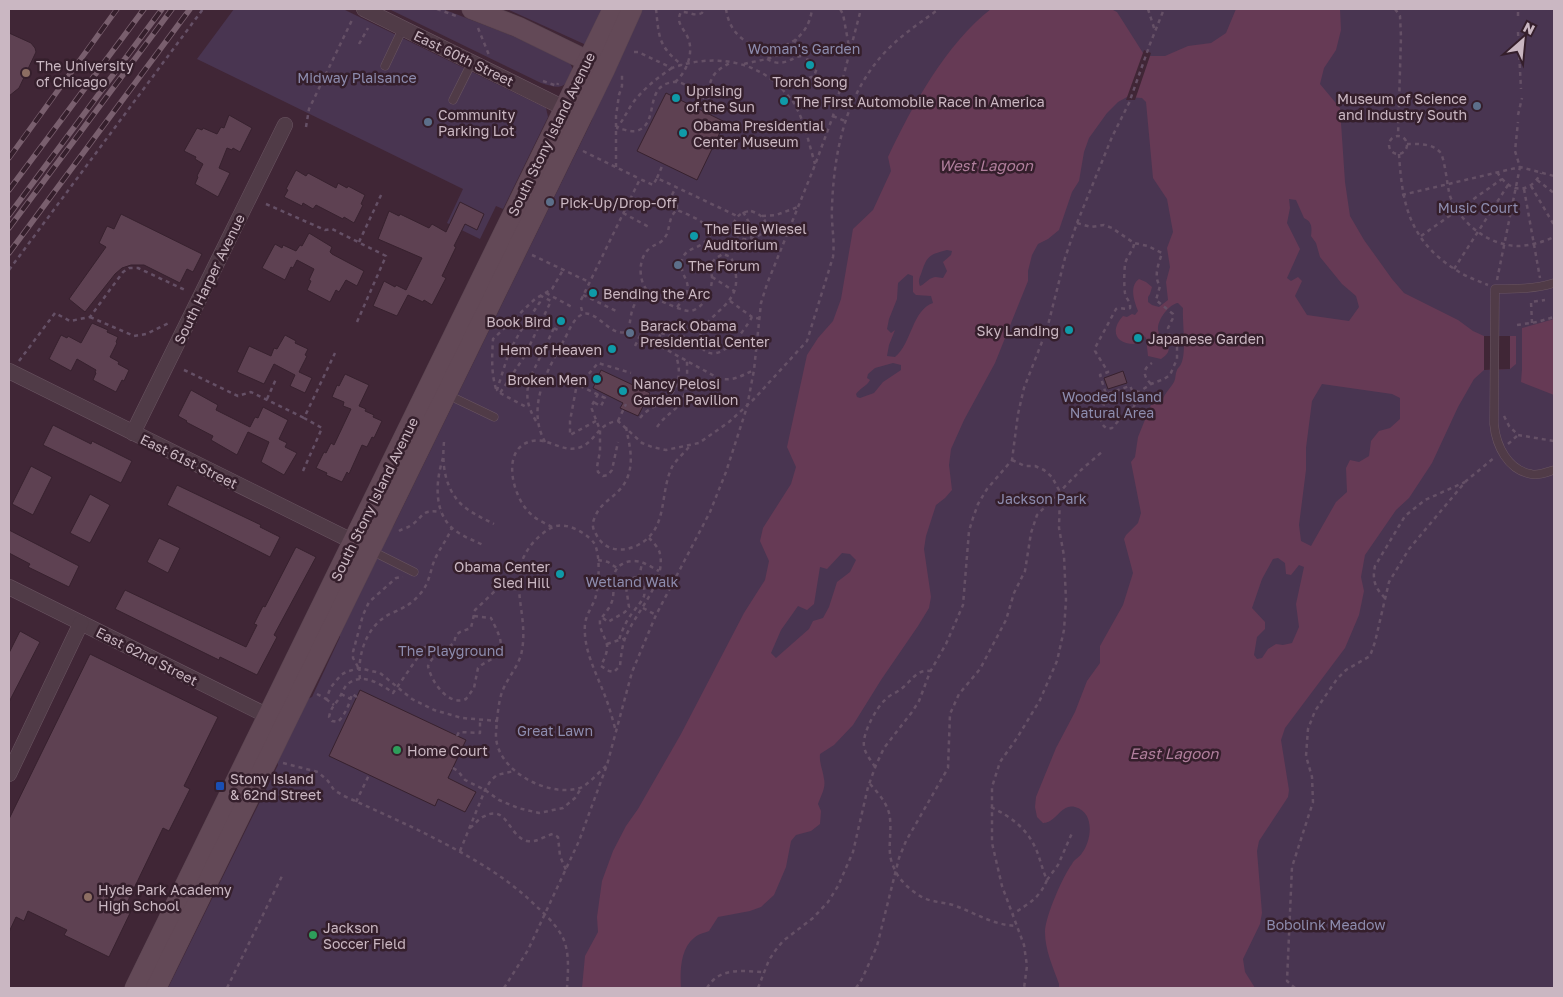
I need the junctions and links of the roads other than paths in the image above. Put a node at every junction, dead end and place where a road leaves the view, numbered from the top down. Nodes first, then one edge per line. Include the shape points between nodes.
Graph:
1 (364, 9) edge
2 (612, 9) edge
3 (632, 9) edge
4 (470, 17) edge
5 (403, 28) junction
6 (472, 62) junction
7 (385, 66) dead end
8 (605, 68) junction
9 (453, 100) dead end
10 (564, 108) junction
11 (285, 125) dead end
12 (1554, 283) edge
13 (14, 367) edge
14 (438, 390) junction
15 (494, 417) dead end
16 (133, 433) junction
17 (1554, 470) edge
18 (361, 546) junction
19 (414, 572) dead end
20 (9, 587) edge
21 (81, 623) junction
22 (276, 720) junction
23 (9, 774) edge
24 (135, 988) edge
25 (156, 988) edge

1 - 5 street, East 60th Street
2 - 8 main road, South Stony Island Avenue
3 - 8 main road, South Stony Island Avenue
4 - 8 main road via 518,27
5 - 6 street, East 60th Street
5 - 7 lane
6 - 9 lane
6 - 10 street, East 60th Street
8 - 10 main road, South Stony Island Avenue
8 - 14 main road, South Stony Island Avenue
10 - 14 main road, South Stony Island Avenue
11 - 16 street, South Harper Avenue
12 - 17 lane via 1495,289 1494,369 1494,432 1501,451 1512,464 1533,475
13 - 16 street, East 61st Street
14 - 15 lane
14 - 18 main road, South Stony Island Avenue
16 - 18 street, East 61st Street
18 - 19 lane
18 - 22 main road, South Stony Island Avenue
20 - 21 street, East 62nd Street
21 - 22 street, East 62nd Street
21 - 23 street
22 - 24 main road, South Stony Island Avenue
22 - 25 main road, South Stony Island Avenue

